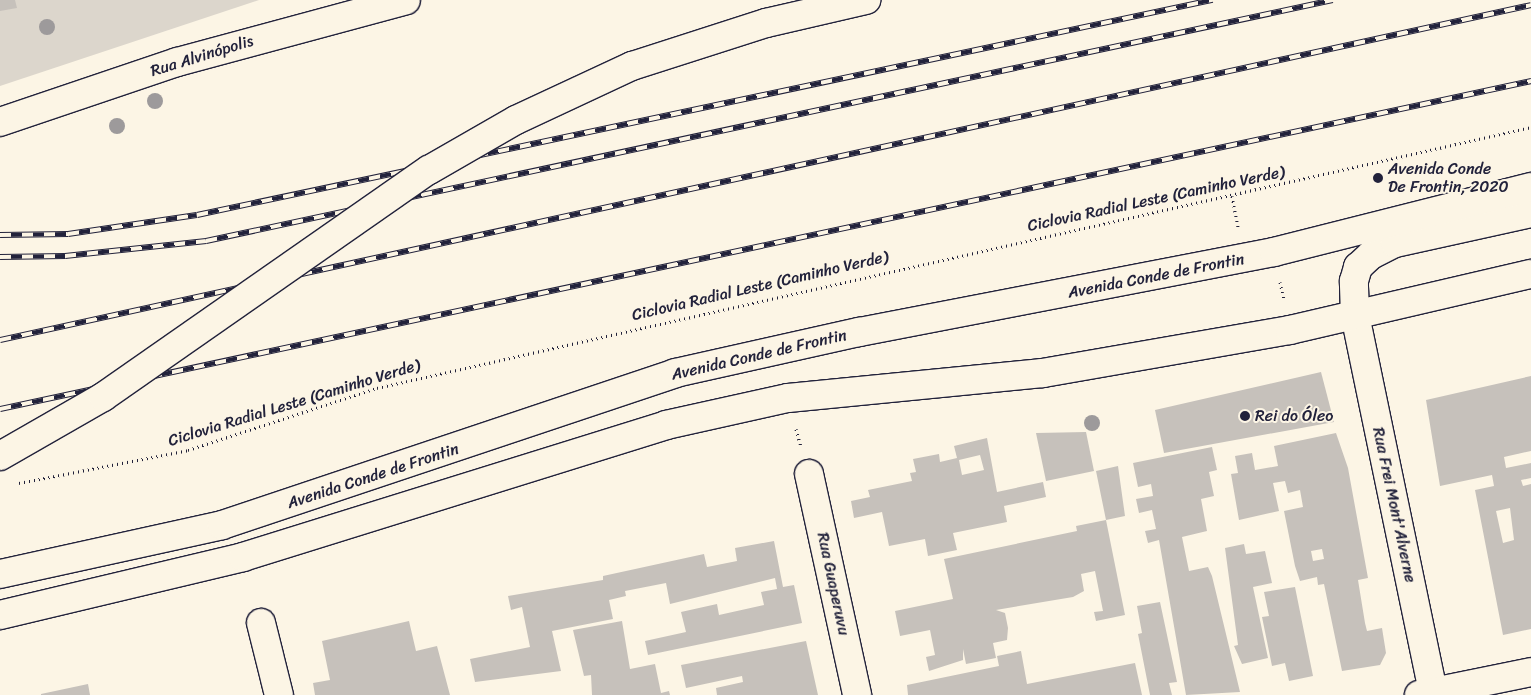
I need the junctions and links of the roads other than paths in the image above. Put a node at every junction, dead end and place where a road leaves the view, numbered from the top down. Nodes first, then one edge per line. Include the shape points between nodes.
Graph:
1 (406, 0) edge
2 (866, 0) edge
3 (0, 122) edge
4 (1531, 187) edge
5 (1531, 213) edge
6 (1531, 274) edge
7 (1355, 316) junction
8 (0, 456) edge
9 (809, 474) road end
10 (0, 574) edge
11 (0, 615) edge
12 (260, 623) dead end
13 (1531, 672) edge
14 (1429, 694) edge
15 (279, 695) edge
16 (857, 695) edge

1 - 3 main road, Rua Alvinópolis via 186,60
2 - 8 main road, bridge via 766,23 632,66 516,120 429,170 103,397
4 - 10 main road, Avenida Conde de Frontin via 1274,252 858,332 675,373 222,525
5 - 7 main road, Rua Frei Mont'Alverne via 1395,243 1371,255 1358,267 1354,281
6 - 7 main road
7 - 11 main road via 1043,373 788,398 666,426 242,557
7 - 14 main road, Rua Frei Mont'Alverne
9 - 16 main road, Rua Guaperuvu
12 - 15 main road
13 - 14 main road

